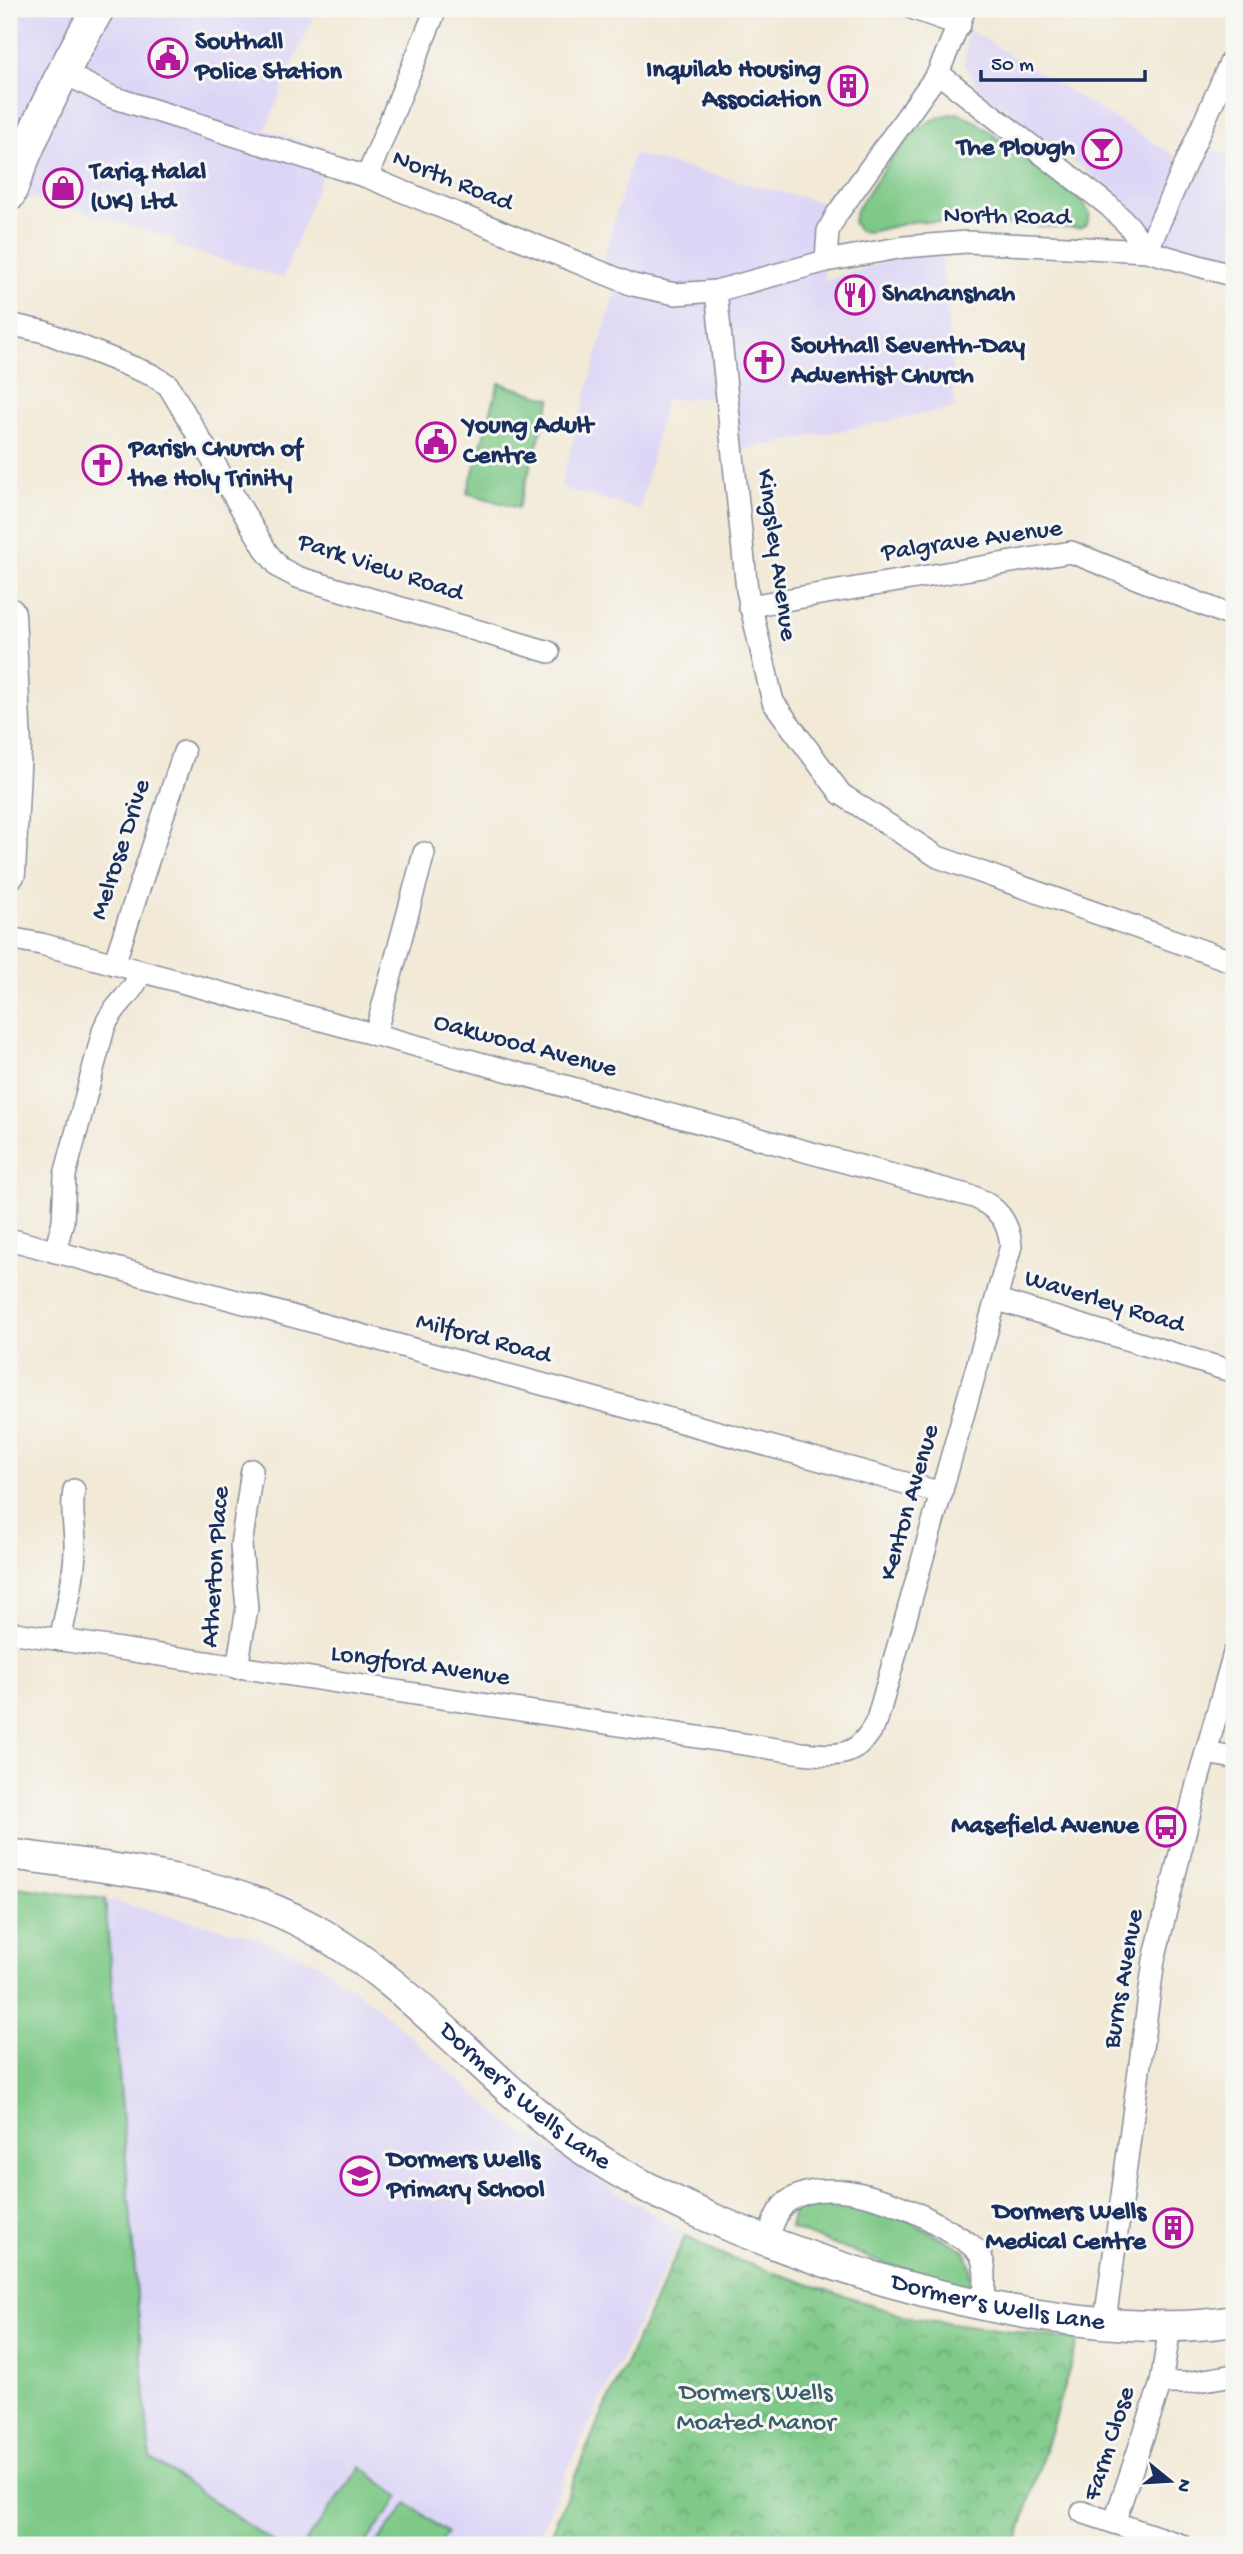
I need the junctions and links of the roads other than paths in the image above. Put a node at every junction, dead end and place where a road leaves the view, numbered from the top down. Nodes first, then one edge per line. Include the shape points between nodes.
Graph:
1 (97, 9) edge
2 (436, 9) edge
3 (914, 9) edge
4 (962, 17) edge
5 (1234, 54) edge
6 (62, 72) junction
7 (938, 73) junction
8 (367, 177) junction
9 (9, 195) edge
10 (1147, 251) junction
11 (826, 261) junction
12 (1234, 276) edge
13 (716, 291) junction
14 (9, 324) edge
15 (749, 606) junction
16 (9, 614) edge
17 (1234, 617) edge
18 (549, 652) dead end
19 (184, 752) dead end
20 (12, 786) edge
21 (425, 853) dead end
22 (9, 873) edge
23 (9, 939) edge
24 (1234, 962) edge
25 (114, 964) junction
26 (141, 972) junction
27 (375, 1035) junction
28 (1010, 1234) joint
29 (9, 1239) edge
30 (54, 1252) junction
31 (998, 1300) junction
32 (1234, 1372) edge
33 (252, 1470) dead end
34 (74, 1490) dead end
35 (942, 1493) junction
36 (9, 1632) edge
37 (60, 1640) junction
38 (1234, 1653) edge
39 (237, 1668) junction
40 (1206, 1753) junction
41 (824, 1755) joint
42 (1234, 1758) edge
43 (9, 1854) edge
44 (767, 2240) junction
45 (984, 2303) junction
46 (1105, 2321) junction
47 (1234, 2321) edge
48 (1170, 2327) junction
49 (1234, 2375) edge
50 (1161, 2383) junction
51 (1082, 2512) dead end
52 (1114, 2523) junction
53 (1181, 2545) edge

1 - 6 main road
2 - 8 street
3 - 4 street
4 - 7 street
5 - 10 street
6 - 8 street, North Road via 112,97
6 - 9 main road
7 - 10 street, North Road via 1109,206
7 - 11 street via 837,214 828,231
8 - 13 street, North Road via 633,285 675,293
10 - 11 street, North Road via 957,242
10 - 12 street, North Road
11 - 13 street, North Road
13 - 15 street, Kingsley Avenue
14 - 18 street, Park View Road via 45,332 167,385 280,568 297,577
15 - 17 street, Palgrave Avenue via 1071,552
15 - 24 street, Kingsley Avenue via 773,702 841,794 938,856
16 - 20 main road
19 - 25 street, Melrose Drive
20 - 22 main road
21 - 27 street
23 - 25 street, Oakwood Avenue
25 - 26 street, Oakwood Avenue
26 - 27 street, Oakwood Avenue
26 - 30 street via 135,989 104,1028 65,1175 63,1222
27 - 28 street, Oakwood Avenue via 974,1196 995,1208
28 - 31 street, Kenton Avenue
29 - 30 street, Milford Road
30 - 35 street, Milford Road
31 - 32 street, Waverley Road
31 - 35 street, Kenton Avenue
33 - 39 street, Atherton Place via 241,1546 247,1608
34 - 37 street via 74,1564
35 - 41 street, Kenton Avenue via 877,1720 859,1747
36 - 37 street, Longford Avenue
37 - 39 street, Longford Avenue
38 - 40 street, Burns Avenue
39 - 41 street, Longford Avenue
40 - 42 street
40 - 46 street, Burns Avenue via 1154,1960
43 - 44 street, Dormer's Wells Lane via 180,1882 253,1901 309,1926 375,1971 535,2113 596,2158 661,2194
44 - 45 street, Dormer’s Wells Lane via 894,2282
44 - 45 street via 783,2205 807,2194 856,2193 891,2201 925,2216 976,2250 983,2263
45 - 46 street, Dormer’s Wells Lane
46 - 48 street, Dormer’s Wells Lane
47 - 48 street, Dormer’s Wells Lane
48 - 50 street, Farm Close
49 - 50 street, Farm Close
50 - 52 street, Farm Close
51 - 52 street, Farm Close
52 - 53 street, Farm Close

